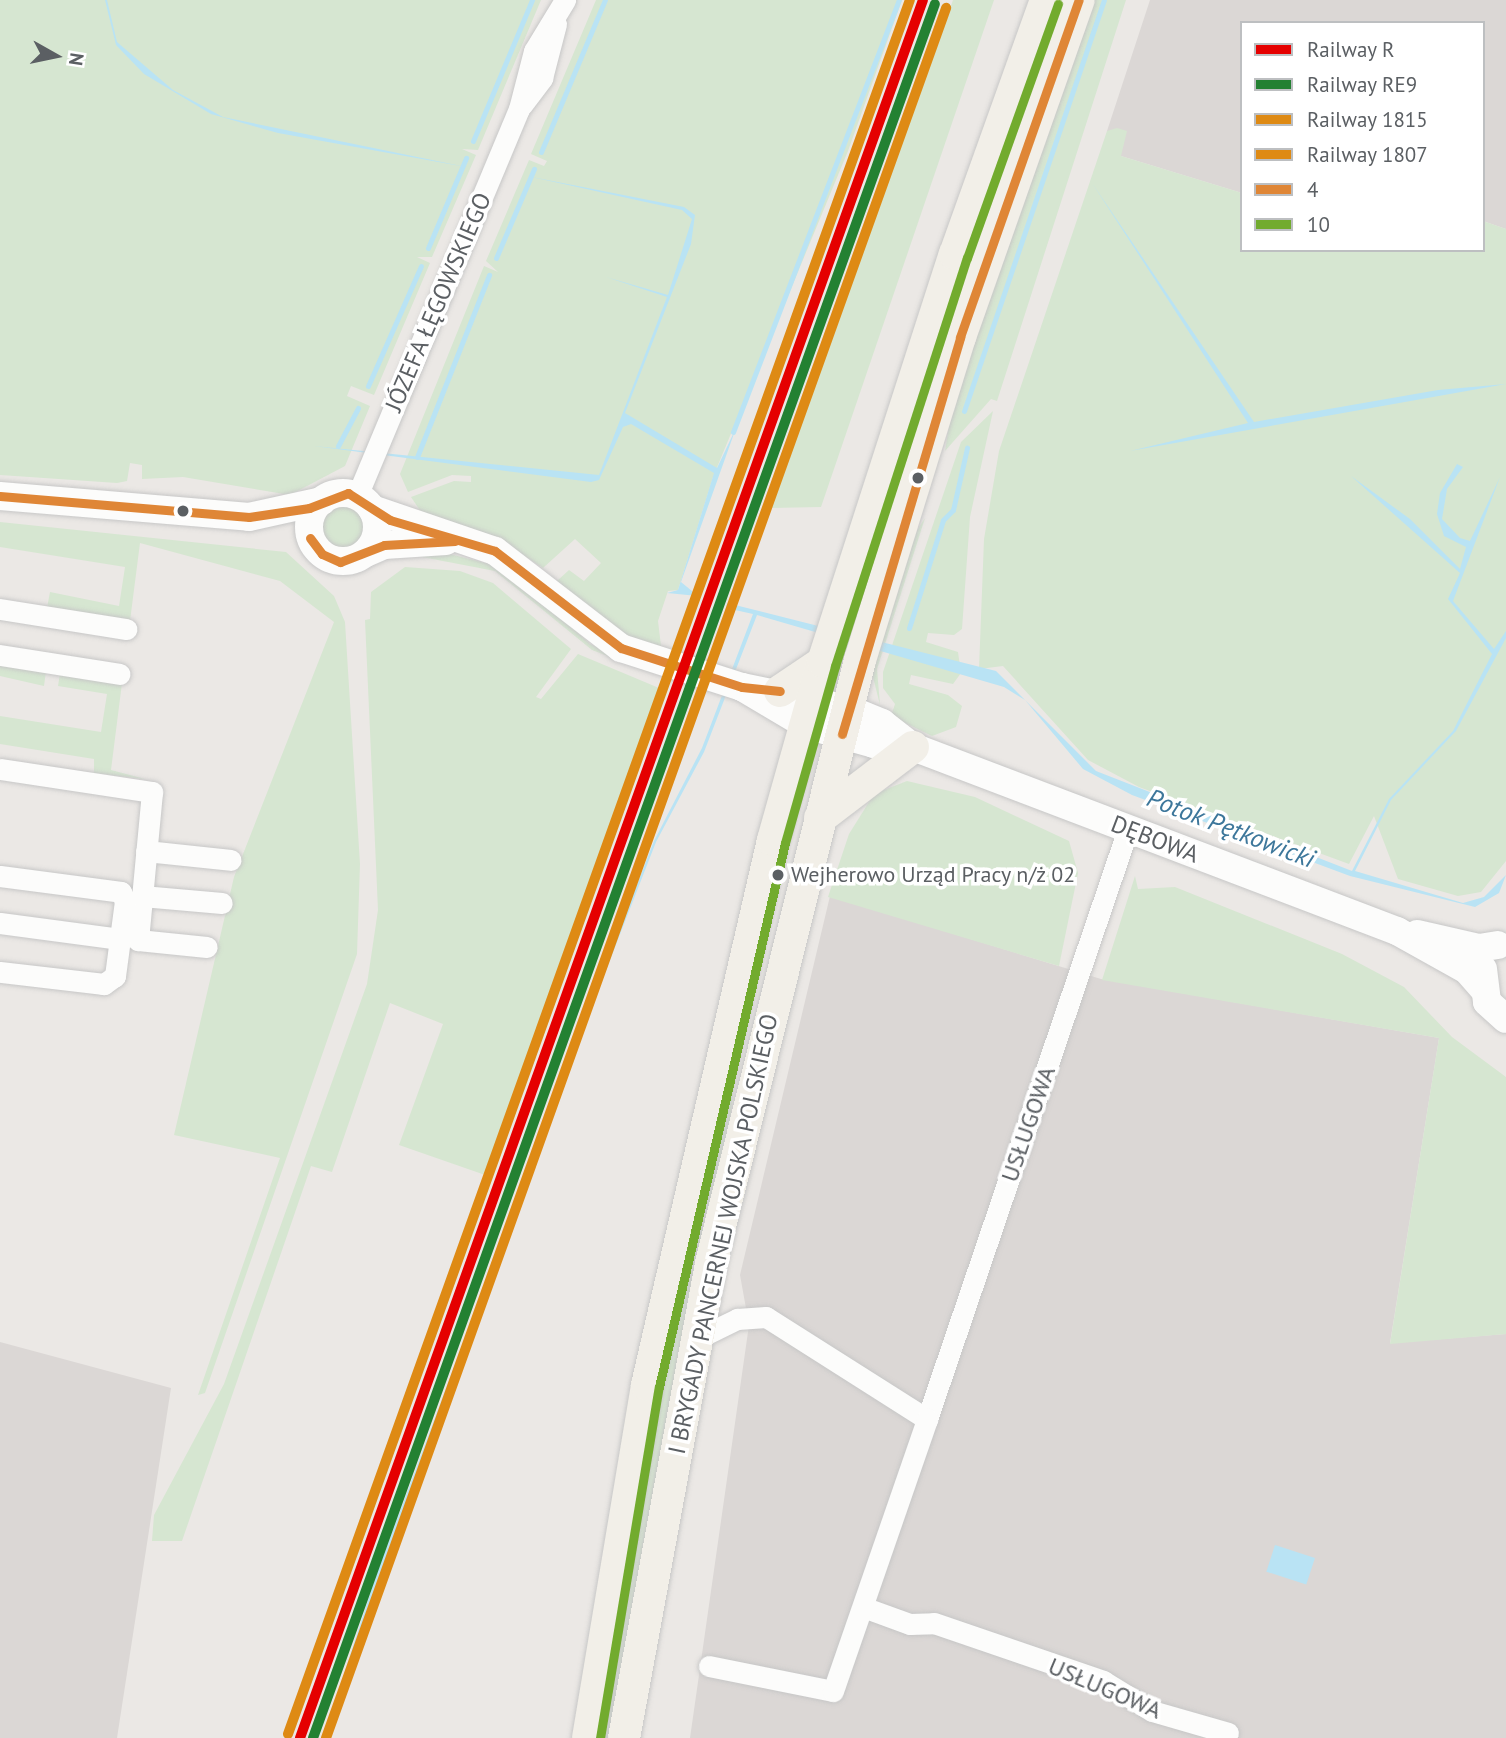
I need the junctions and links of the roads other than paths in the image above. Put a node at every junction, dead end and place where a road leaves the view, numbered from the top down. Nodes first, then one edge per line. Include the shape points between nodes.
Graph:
1 (1046, 0) edge
2 (1079, 0) edge
3 (561, 9) edge
4 (0, 496) edge
5 (321, 501) junction
6 (365, 502) junction
7 (249, 517) junction
8 (310, 538) junction
9 (453, 541) junction
10 (366, 553) junction
11 (0, 609) edge
12 (126, 629) dead end
13 (0, 655) edge
14 (823, 662) junction
15 (120, 674) dead end
16 (742, 687) junction
17 (780, 691) junction
18 (809, 712) junction
19 (845, 722) junction
20 (913, 747) junction
21 (0, 769) edge
22 (820, 818) junction
23 (1128, 829) junction
24 (146, 852) junction
25 (231, 860) dead end
26 (0, 876) edge
27 (142, 896) junction
28 (222, 903) dead end
29 (0, 923) edge
30 (1397, 931) junction
31 (120, 939) junction
32 (1502, 943) edge
33 (206, 947) dead end
34 (0, 972) edge
35 (1482, 987) junction
36 (1506, 1019) edge
37 (696, 1339) junction
38 (927, 1419) junction
39 (863, 1607) junction
40 (709, 1666) dead end
41 (1228, 1733) dead end
42 (588, 1738) edge
43 (624, 1738) edge

1 - 14 main road, I BRYGADY PANCERNEJ WOJSKA POLSKIEGO via 955,254
2 - 19 main road, I BRYGADY PANCERNEJ WOJSKA POLSKIEGO via 952,363
3 - 6 street, JÓZEFA ŁĘGOWSKIEGO via 534,51 519,109
4 - 7 main road
5 - 6 main road via 338,493
5 - 7 main road
5 - 8 main road via 312,514
6 - 9 main road
6 - 10 main road via 376,537
7 - 8 main road
8 - 10 main road via 330,559 349,561
9 - 10 main road via 384,545
9 - 16 main road via 519,565 621,648
11 - 12 street
13 - 15 street
14 - 17 main road
14 - 18 main road, I BRYGADY PANCERNEJ WOJSKA POLSKIEGO
16 - 17 main road
16 - 18 main road
17 - 18 main road
18 - 19 main road
18 - 42 main road, I BRYGADY PANCERNEJ WOJSKA POLSKIEGO via 701,1135 648,1385
19 - 20 main road, DĘBOWA
19 - 22 main road, I BRYGADY PANCERNEJ WOJSKA POLSKIEGO
20 - 22 main road
20 - 23 main road, DĘBOWA
21 - 24 street via 152,792
22 - 37 main road, I BRYGADY PANCERNEJ WOJSKA POLSKIEGO
23 - 30 main road, DĘBOWA
23 - 38 street, USŁUGOWA
24 - 25 street
24 - 27 street
26 - 31 street via 121,892
27 - 28 street
27 - 33 street via 138,940
29 - 31 street
30 - 32 main road, DĘBOWA via 1479,948
30 - 35 main road, DĘBOWA via 1467,970
31 - 34 street via 114,976 104,985
32 - 35 main road via 1485,962
35 - 36 main road, DĘBOWA via 1493,1010
37 - 38 street via 748,1317 784,1325
37 - 43 main road, I BRYGADY PANCERNEJ WOJSKA POLSKIEGO
38 - 39 street, USŁUGOWA
39 - 40 street, USŁUGOWA via 832,1691
39 - 41 street, USŁUGOWA via 999,1645 1103,1681 1152,1711

